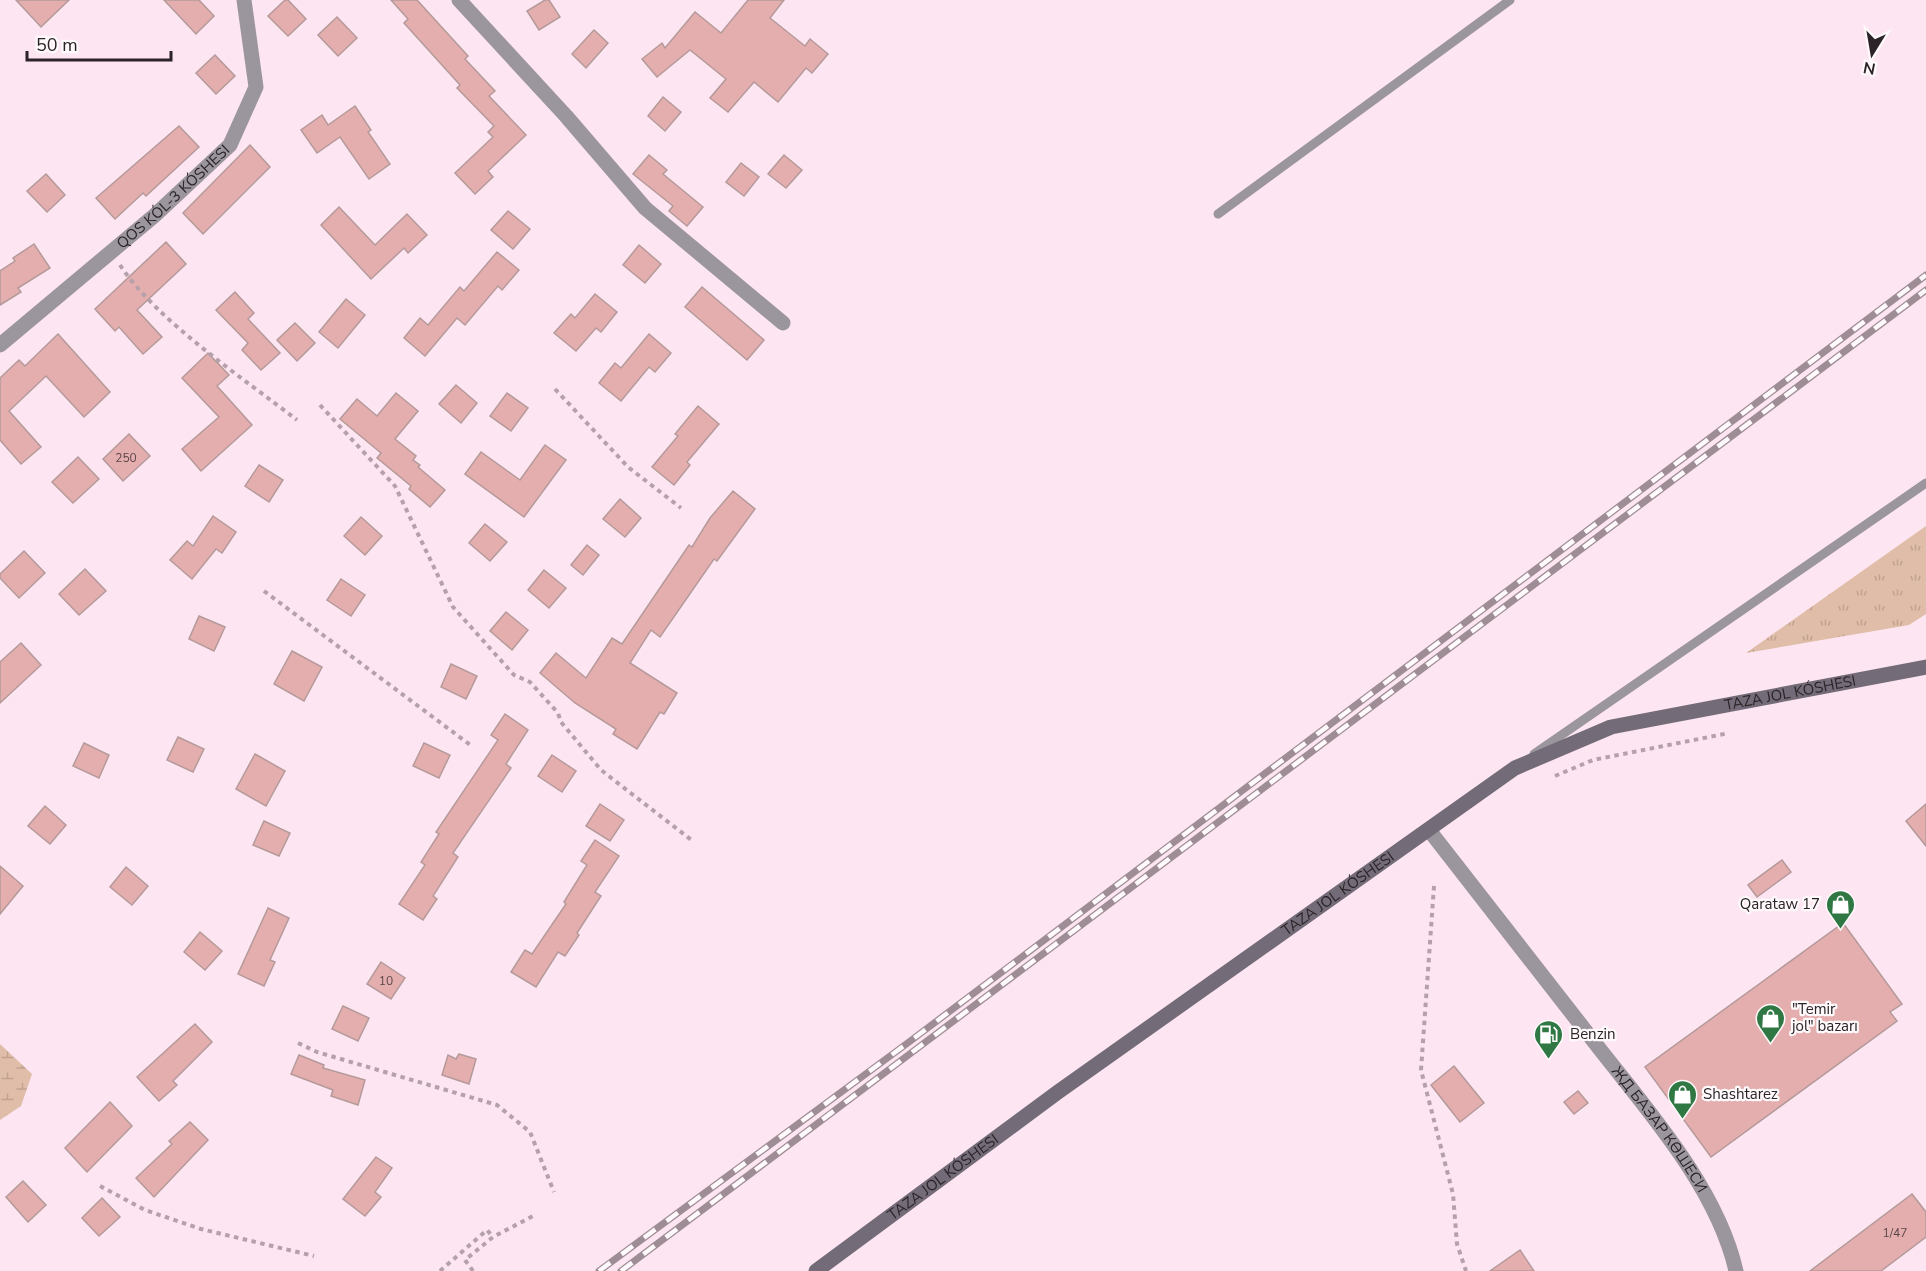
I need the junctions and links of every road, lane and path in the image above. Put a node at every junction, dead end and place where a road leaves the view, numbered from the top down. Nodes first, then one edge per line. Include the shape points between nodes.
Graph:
1 (243, 0) edge
2 (459, 0) edge
3 (1510, 0) edge
4 (1218, 214) dead end
5 (111, 252) junction
6 (783, 323) dead end
7 (0, 345) edge
8 (555, 389) dead end
9 (320, 405) dead end
10 (297, 420) dead end
11 (1926, 483) edge
12 (681, 508) dead end
13 (264, 591) dead end
14 (1926, 667) edge
15 (1730, 733) dead end
16 (473, 747) dead end
17 (1515, 768) junction
18 (1555, 776) dead end
19 (1429, 830) junction
20 (694, 842) dead end
21 (1434, 886) dead end
22 (298, 1043) dead end
23 (100, 1186) dead end
24 (554, 1192) dead end
25 (533, 1216) dead end
26 (493, 1237) junction
27 (314, 1256) dead end
28 (440, 1271) edge
29 (473, 1271) edge
30 (816, 1271) edge
31 (1466, 1271) edge
32 (1736, 1271) edge

1 - 5 street, QOS KÓL-3 KÓSHESI via 256,87 230,145
2 - 6 street via 645,208
3 - 4 lane
5 - 7 street, QOS KÓL-3 KÓSHESI
5 - 10 path via 131,282 182,329
8 - 12 path via 628,467
9 - 20 path via 395,486 453,607 514,675 530,682 601,770
11 - 17 lane
13 - 16 path
14 - 17 main road, TAZA JOL KÓSHESI via 1611,727
15 - 18 path via 1593,760
17 - 19 main road, TAZA JOL KÓSHESI
19 - 30 main road, TAZA JOL KÓSHESI via 1058,1092
19 - 32 street, ЖД БАЗАР КӨШЕСИ via 1664,1133 1712,1206
21 - 31 path via 1421,1070 1453,1194 1457,1244
22 - 24 path via 316,1052 497,1105 530,1132
23 - 27 path via 146,1210 201,1229
25 - 26 path
26 - 28 path via 487,1230
26 - 29 path via 465,1260

